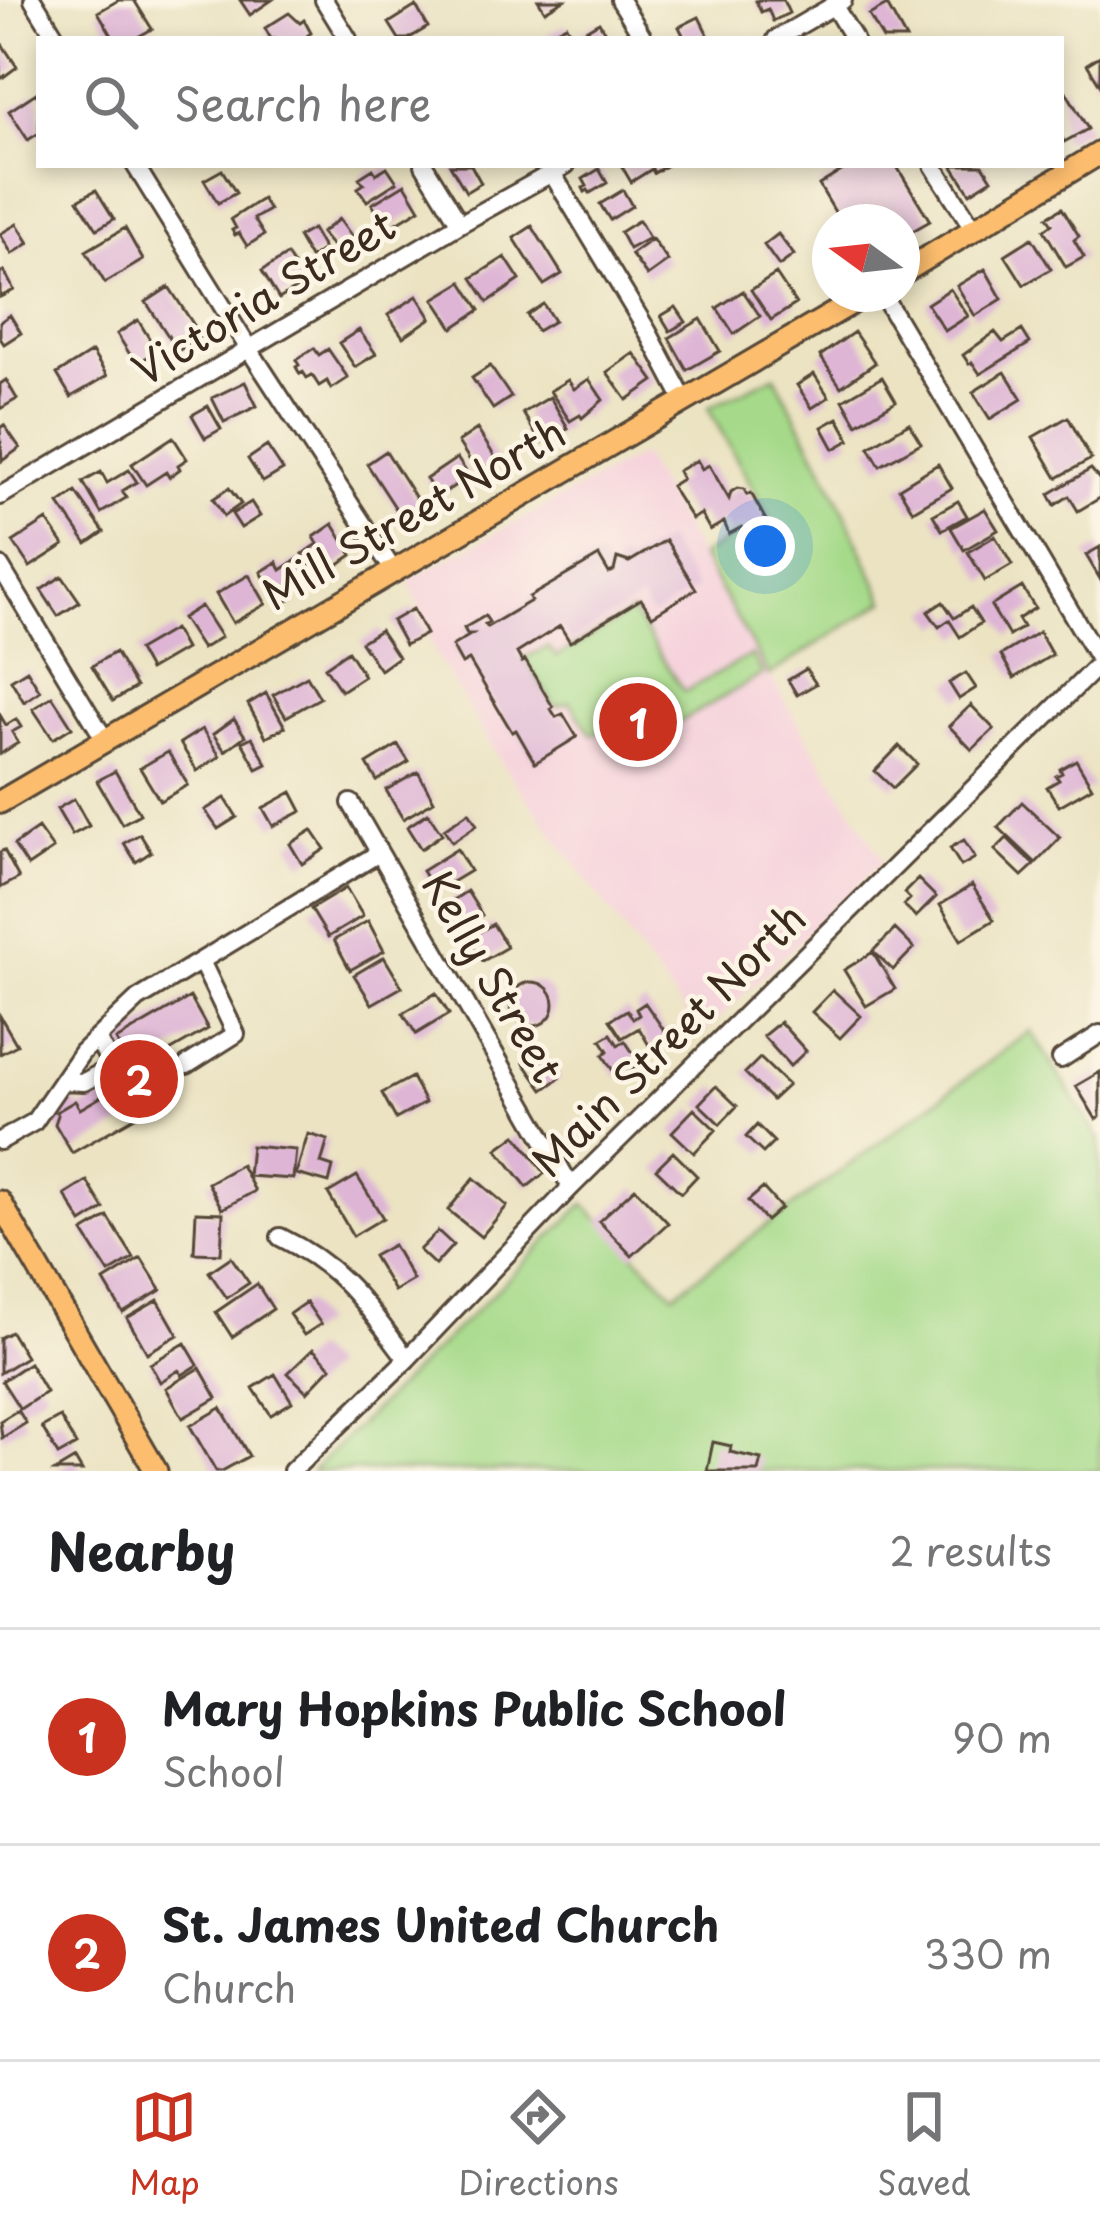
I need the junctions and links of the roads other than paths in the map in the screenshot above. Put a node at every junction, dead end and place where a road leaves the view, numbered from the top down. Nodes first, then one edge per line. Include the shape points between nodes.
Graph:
1 (33, 0) edge
2 (324, 0) edge
3 (620, 0) edge
4 (838, 3) edge
5 (55, 36) edge
6 (346, 36) edge
7 (642, 36) edge
8 (781, 36) edge
9 (853, 36) edge
10 (1100, 152) edge
11 (137, 168) edge
12 (426, 168) edge
13 (935, 168) edge
14 (559, 169) edge
15 (460, 224) junction
16 (973, 229) junction
17 (920, 262) edge
18 (837, 312) edge
19 (893, 312) edge
20 (249, 349) junction
21 (686, 402) junction
22 (0, 496) edge
23 (0, 566) edge
24 (393, 570) junction
25 (1100, 662) edge
26 (106, 740) junction
27 (0, 802) edge
28 (351, 803) dead end
29 (379, 853) junction
30 (201, 961) junction
31 (1100, 1034) edge
32 (97, 1038) junction
33 (1061, 1059) dead end
34 (187, 1065) dead end
35 (62, 1081) junction
36 (0, 1142) edge
37 (571, 1187) junction
38 (0, 1202) edge
39 (280, 1237) dead end
40 (407, 1359) junction
41 (156, 1471) edge
42 (292, 1471) edge

1 - 5 street
2 - 6 street
3 - 7 street
4 - 8 street
4 - 9 street
10 - 16 main road
11 - 20 street
12 - 15 street
13 - 16 street
14 - 15 street, Victoria Street
14 - 21 street
15 - 20 street, Victoria Street
16 - 17 main road
18 - 21 main road, Mill Street North
19 - 25 street
20 - 22 street, Victoria Street
20 - 24 street
21 - 24 main road, Mill Street North
23 - 26 street
24 - 26 main road, Mill Street North
25 - 37 street, Main Street North
26 - 27 main road, Mill Street North
28 - 29 street, Kelly Street
29 - 30 street
29 - 37 street, Kelly Street
30 - 32 street via 138,999
30 - 34 street via 236,1034
31 - 33 street
32 - 35 street
32 - 35 street via 109,1068 84,1082
35 - 36 street via 34,1122
37 - 40 street, Main Street North
38 - 41 main road
39 - 40 street via 347,1281
40 - 42 street, Main Street North

